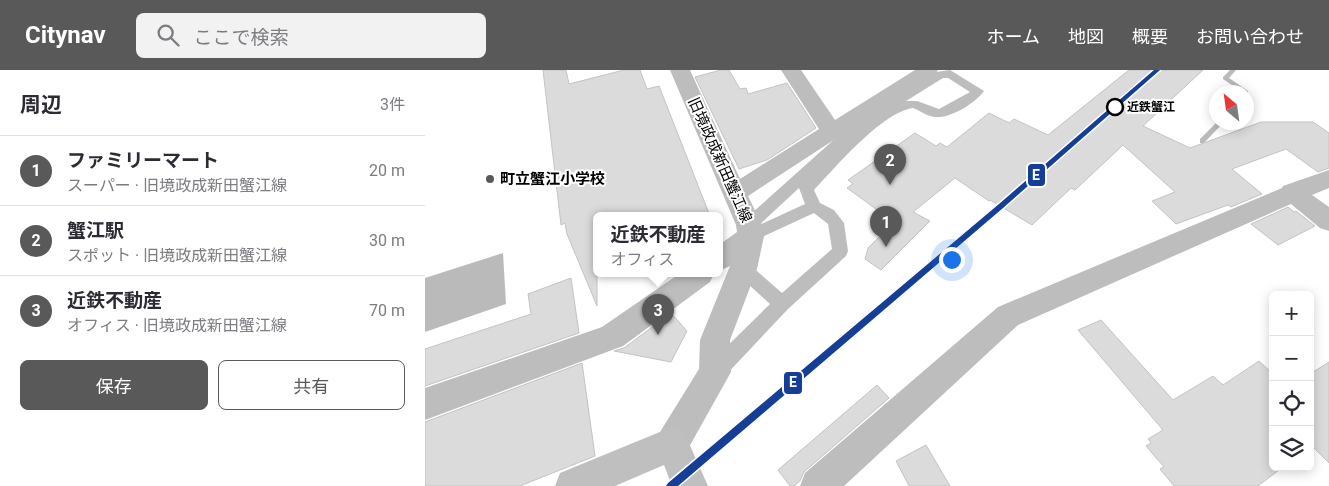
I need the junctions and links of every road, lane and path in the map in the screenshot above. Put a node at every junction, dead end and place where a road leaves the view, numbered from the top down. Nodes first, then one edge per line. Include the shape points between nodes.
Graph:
1 (681, 70) edge
2 (791, 70) edge
3 (928, 70) edge
4 (832, 132) junction
5 (1329, 178) edge
6 (1292, 192) junction
7 (734, 194) junction
8 (814, 207) junction
9 (1329, 221) edge
10 (750, 231) junction
11 (731, 264) edge
12 (696, 277) edge
13 (782, 304) junction
14 (715, 372) junction
15 (425, 404) edge
16 (672, 444) junction
17 (573, 486) edge
18 (690, 486) edge
19 (818, 486) edge

1 - 7 street, 旧境政成新田蟹江線
2 - 4 street
3 - 4 street
4 - 7 street
5 - 6 street
6 - 9 street
6 - 19 street via 1008,316
7 - 10 street, 旧境政成新田蟹江線
8 - 10 lane
8 - 10 lane via 806,189 867,129 900,107 917,104 941,114 978,91 951,74 939,75 862,122
8 - 13 lane via 835,218 840,251
10 - 11 street, 旧境政成新田蟹江線
11 - 13 lane
11 - 14 street, 旧境政成新田蟹江線 via 715,340
12 - 15 street via 612,337
13 - 14 lane
14 - 16 street
16 - 17 main road
16 - 18 main road

